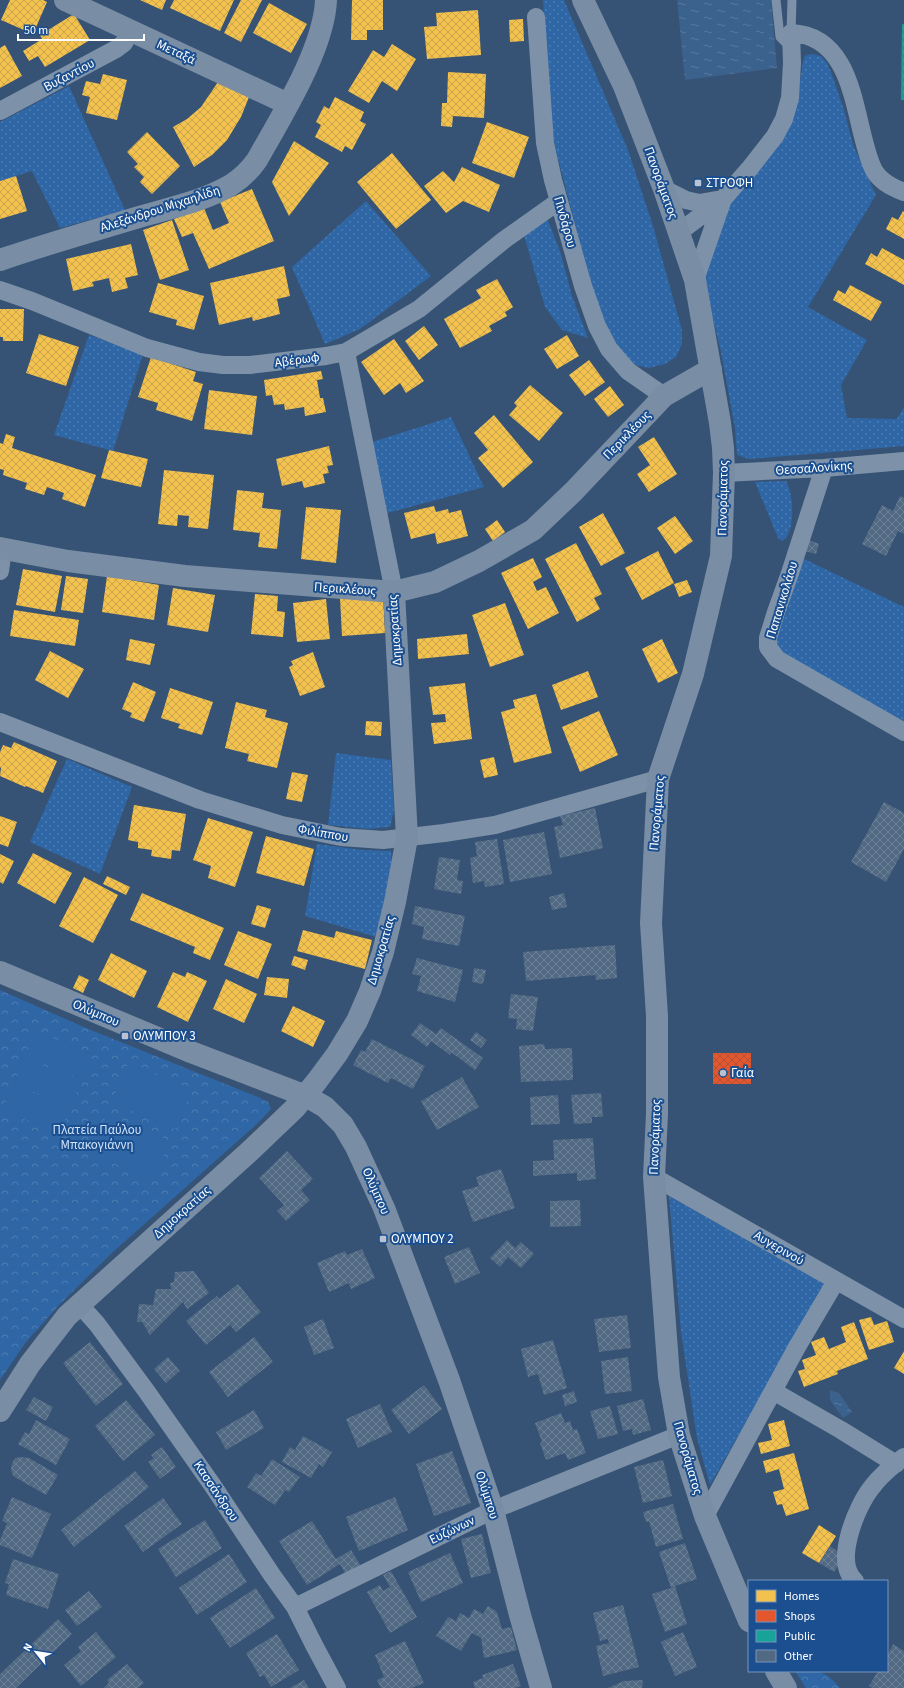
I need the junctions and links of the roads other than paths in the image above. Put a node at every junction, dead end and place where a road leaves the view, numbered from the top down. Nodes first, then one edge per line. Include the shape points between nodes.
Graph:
1 (65, 0) edge
2 (326, 0) edge
3 (583, 0) edge
4 (776, 0) edge
5 (792, 0) edge
6 (536, 17) dead end
7 (130, 31) junction
8 (792, 41) junction
9 (288, 104) junction
10 (0, 111) edge
11 (664, 189) junction
12 (904, 192) edge
13 (723, 199) junction
14 (559, 201) junction
15 (678, 233) junction
16 (0, 260) edge
17 (695, 280) junction
18 (0, 290) edge
19 (346, 352) junction
20 (711, 369) junction
21 (664, 396) junction
22 (904, 461) edge
23 (824, 468) junction
24 (724, 473) junction
25 (2, 548) edge
26 (0, 571) edge
27 (394, 592) junction
28 (0, 722) edge
29 (904, 732) edge
30 (658, 779) junction
31 (407, 838) junction
32 (0, 972) edge
33 (306, 1096) junction
34 (654, 1177) junction
35 (836, 1281) junction
36 (79, 1304) junction
37 (904, 1319) edge
38 (773, 1391) junction
39 (0, 1411) edge
40 (678, 1436) junction
41 (900, 1460) edge
42 (493, 1510) junction
43 (705, 1516) junction
44 (854, 1580) edge
45 (295, 1607) junction
46 (748, 1619) edge
47 (777, 1672) edge
48 (337, 1688) edge
49 (540, 1688) edge
50 (786, 1688) edge

1 - 7 street, Μεταξά
2 - 9 street, Aλεξάνδρου Mιχαηλίδη via 317,42
3 - 11 street, Πανοράματος via 624,86
4 - 8 lane via 780,37
5 - 8 lane
6 - 14 street, Πινδάρου via 545,143
7 - 9 street, Μεταξά
7 - 10 street, Βυζαντίου via 124,42 116,49
8 - 12 street via 807,35 829,48 844,72 872,167 886,184
8 - 13 street via 790,98 784,119 754,163
9 - 16 street, Aλεξάνδρου Mιχαηλίδη via 253,165 226,187 176,207
11 - 13 street via 686,200 699,203
11 - 15 street, Πανοράματος
13 - 15 street
13 - 17 street
14 - 19 street, Αβέρωφ via 504,240 419,309
14 - 21 street, Πινδάρου via 583,286 604,339 628,371
15 - 17 street, Πανοράματος
17 - 20 street, Πανοράματος
18 - 19 street, Αβέρωφ via 147,348 199,362 250,365
19 - 27 street, Δημοκρατίας
20 - 21 street, Περικλέους
20 - 24 street, Πανοράματος via 720,423
21 - 27 street, Περικλέους via 573,492 533,530 479,561 435,582
22 - 23 street, Θεσσαλονίκης
23 - 24 street, Θεσσαλονίκης
23 - 29 street, Παπανικολάου via 776,612 768,638 768,647 777,659
24 - 30 street, Πανοράματος via 721,556 693,674
25 - 26 street
25 - 27 street, Περικλέους via 68,561 185,576
27 - 31 street, Δημοκρατίας
28 - 31 street, Φιλίππου via 200,800 282,825 342,837 383,840
30 - 31 street, Φιλίππου via 494,825
30 - 34 street, Πανοράματος via 651,923 657,1016
31 - 33 street, Δημοκρατίας via 383,952 370,991 346,1040
32 - 33 street, Ολύμπου via 191,1052
33 - 36 street, Δημοκρατίας via 250,1151
33 - 42 street, Ολύμπου via 325,1107 343,1125 377,1191 437,1345
34 - 35 street, Αυγερινού
34 - 40 street, Πανοράματος via 670,1377
35 - 37 street, Αυγερινού
35 - 38 street
36 - 39 street, Δημοκρατίας via 43,1346
36 - 45 street, Κασσάνδρου via 97,1324 147,1392
38 - 41 street
38 - 43 street
40 - 42 street, Ευζώνων
40 - 43 street, Πανοράματος
41 - 44 street via 885,1471 871,1488 854,1520 847,1540 845,1560 850,1577
42 - 45 street, Ευζώνων
42 - 49 street, Ολύμπου
43 - 46 street, Πανοράματος
45 - 48 street, Κασσάνδρου
47 - 50 street

